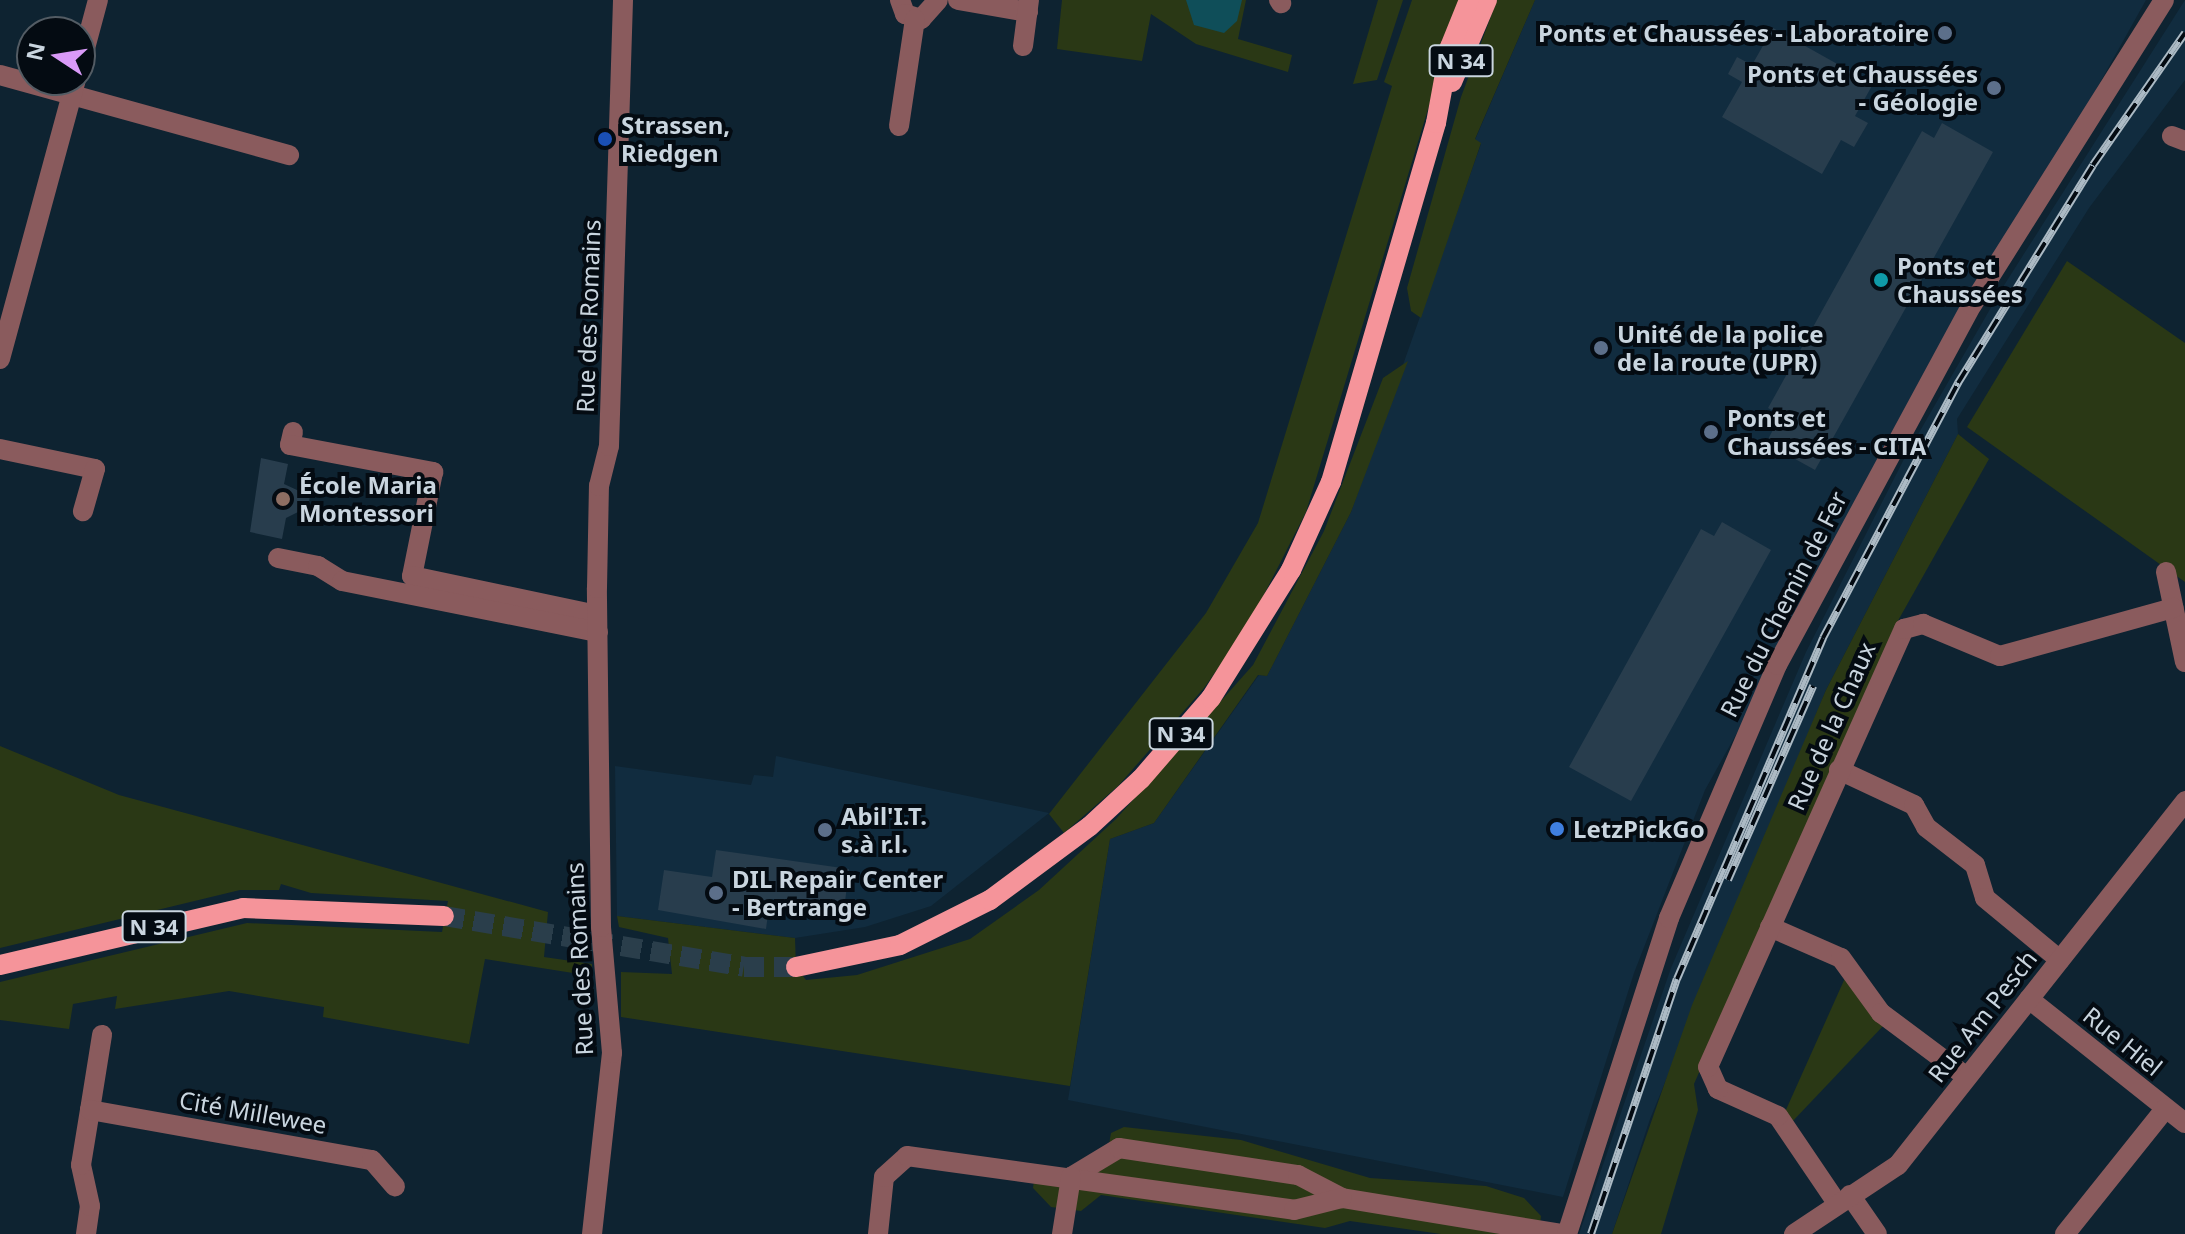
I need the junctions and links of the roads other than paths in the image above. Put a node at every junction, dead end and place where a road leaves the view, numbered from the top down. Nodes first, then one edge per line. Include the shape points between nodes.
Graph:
1 (623, 0) edge
2 (900, 0) edge
3 (938, 0) edge
4 (958, 0) edge
5 (1469, 0) edge
6 (1487, 0) edge
7 (2164, 0) edge
8 (1028, 6) edge
9 (915, 19) junction
10 (1023, 46) dead end
11 (96, 93) edge
12 (72, 96) edge
13 (1436, 123) junction
14 (899, 126) dead end
15 (289, 155) dead end
16 (0, 359) edge
17 (293, 432) dead end
18 (0, 449) edge
19 (83, 511) dead end
20 (278, 558) dead end
21 (2166, 572) dead end
22 (2173, 608) junction
23 (597, 623) junction
24 (2185, 662) edge
25 (1839, 770) junction
26 (2185, 801) edge
27 (444, 916) tunnel mouth
28 (1770, 927) junction
29 (2060, 960) junction
30 (0, 965) edge
31 (796, 967) tunnel mouth
32 (2029, 999) junction
33 (102, 1035) dead end
34 (1967, 1077) junction
35 (2166, 1108) junction
36 (90, 1110) junction
37 (2185, 1123) edge
38 (1071, 1177) junction
39 (395, 1186) dead end
40 (1342, 1198) junction
41 (1844, 1199) junction
42 (86, 1234) edge
43 (592, 1234) edge
44 (878, 1234) edge
45 (1062, 1234) edge
46 (1564, 1234) edge
47 (1794, 1234) edge
48 (1877, 1234) edge
49 (2065, 1234) edge

1 - 23 street, Rue des Romains via 611,415 599,486
2 - 9 street
3 - 9 street via 932,14
4 - 8 street
5 - 13 main road, N 34 via 1450,47
6 - 13 main road, N 34
7 - 46 street, Rue du Chemin de Fer via 1972,305 1777,665 1669,918
8 - 10 street
9 - 14 street
11 - 15 street
12 - 16 street
13 - 31 main road, N 34 via 1331,482 1285,581 1211,698 1141,779 1090,826 990,900 900,945
17 - 23 street via 290,445 433,472 412,576
18 - 19 street via 95,469
20 - 23 street via 318,566 342,581
21 - 22 street
22 - 24 street
22 - 25 street, Rue de la Chaux via 2000,656 1923,624 1904,629
23 - 43 street, Rue des Romains via 601,927 612,1053
25 - 28 street, Rue de la Chaux
25 - 29 street via 1914,805 1926,827 1975,865 1985,898
26 - 29 street, Rue Am Pesch
27 - 30 main road, N 34 via 243,908
28 - 34 street via 1841,958 1881,1013
28 - 41 street, Rue de la Chaux via 1708,1067 1718,1089 1778,1116
29 - 32 street, Rue Am Pesch
32 - 34 street, Rue Am Pesch
32 - 35 street, Rue Hiel
33 - 36 street
34 - 41 street, Rue Am Pesch via 1898,1165
35 - 37 street, Rue Hiel
35 - 49 street
36 - 39 street, Cité Millewee via 372,1160
36 - 42 street via 81,1165 90,1206
38 - 40 street via 1294,1210
38 - 40 street via 1119,1148 1298,1175
38 - 44 street via 907,1156 884,1177
38 - 45 street
40 - 46 street
41 - 47 street, Rue Am Pesch
41 - 48 street, Rue de la Chaux

